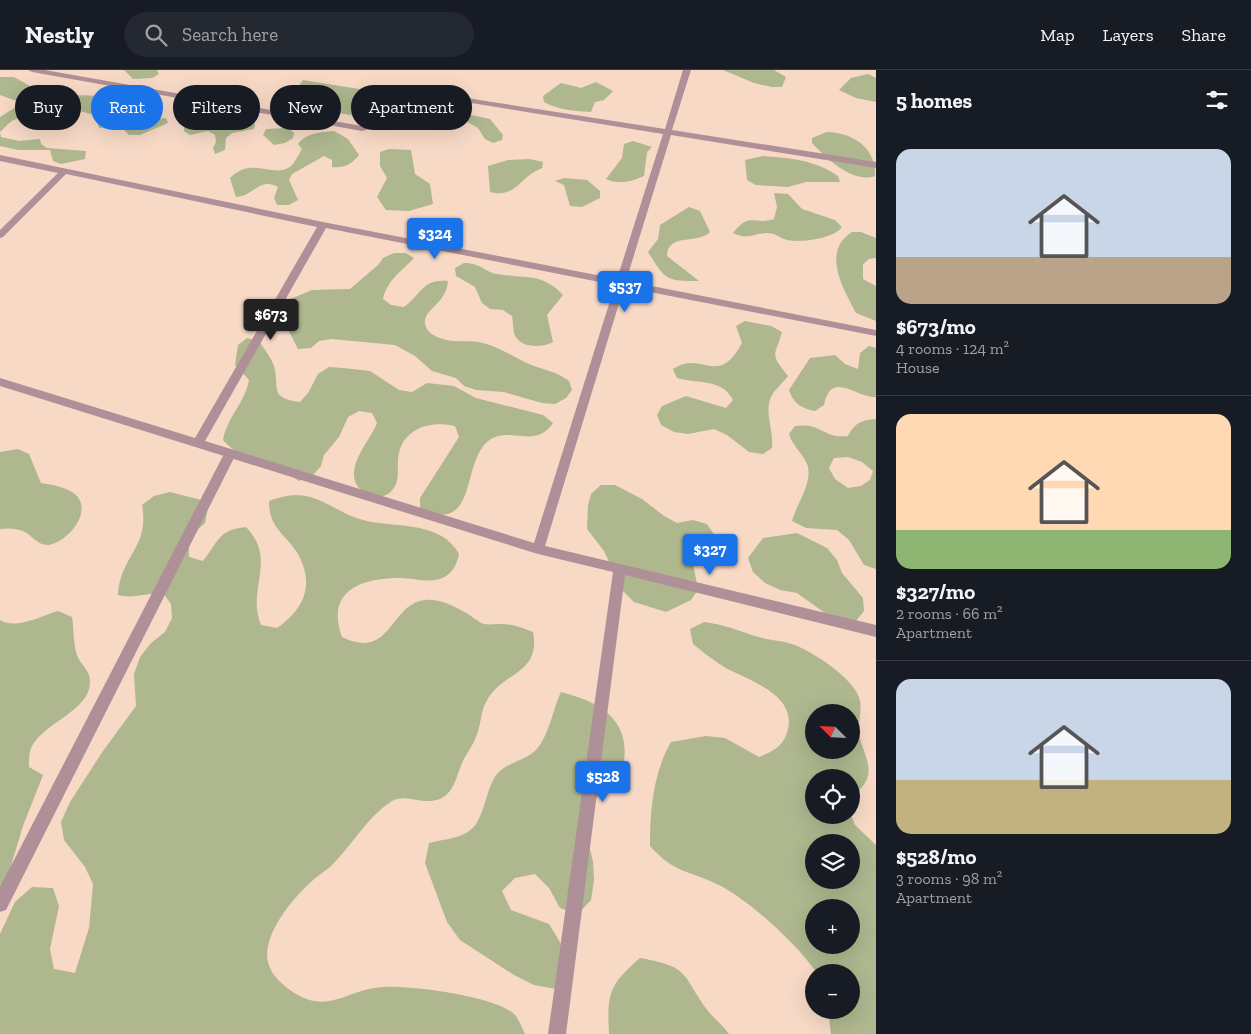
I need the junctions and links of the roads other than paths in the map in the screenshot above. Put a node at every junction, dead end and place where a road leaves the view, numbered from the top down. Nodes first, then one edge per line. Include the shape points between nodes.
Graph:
1 (32, 70) edge
2 (687, 70) edge
3 (668, 132) junction
4 (0, 158) edge
5 (876, 165) edge
6 (64, 171) junction
7 (323, 225) junction
8 (0, 235) edge
9 (620, 284) junction
10 (876, 333) edge
11 (0, 382) edge
12 (198, 443) junction
13 (230, 454) junction
14 (538, 549) junction
15 (620, 568) junction
16 (876, 631) edge
17 (0, 904) edge
18 (557, 1034) edge

1 - 3 street via 362,129 372,127 407,99 421,94
2 - 3 street
3 - 5 street
3 - 9 street
4 - 6 street
6 - 7 street
6 - 8 street
7 - 9 street
7 - 12 street
9 - 10 street
9 - 14 street
11 - 12 street
12 - 13 street
13 - 14 street
13 - 17 street
14 - 15 street
15 - 16 street
15 - 18 street

